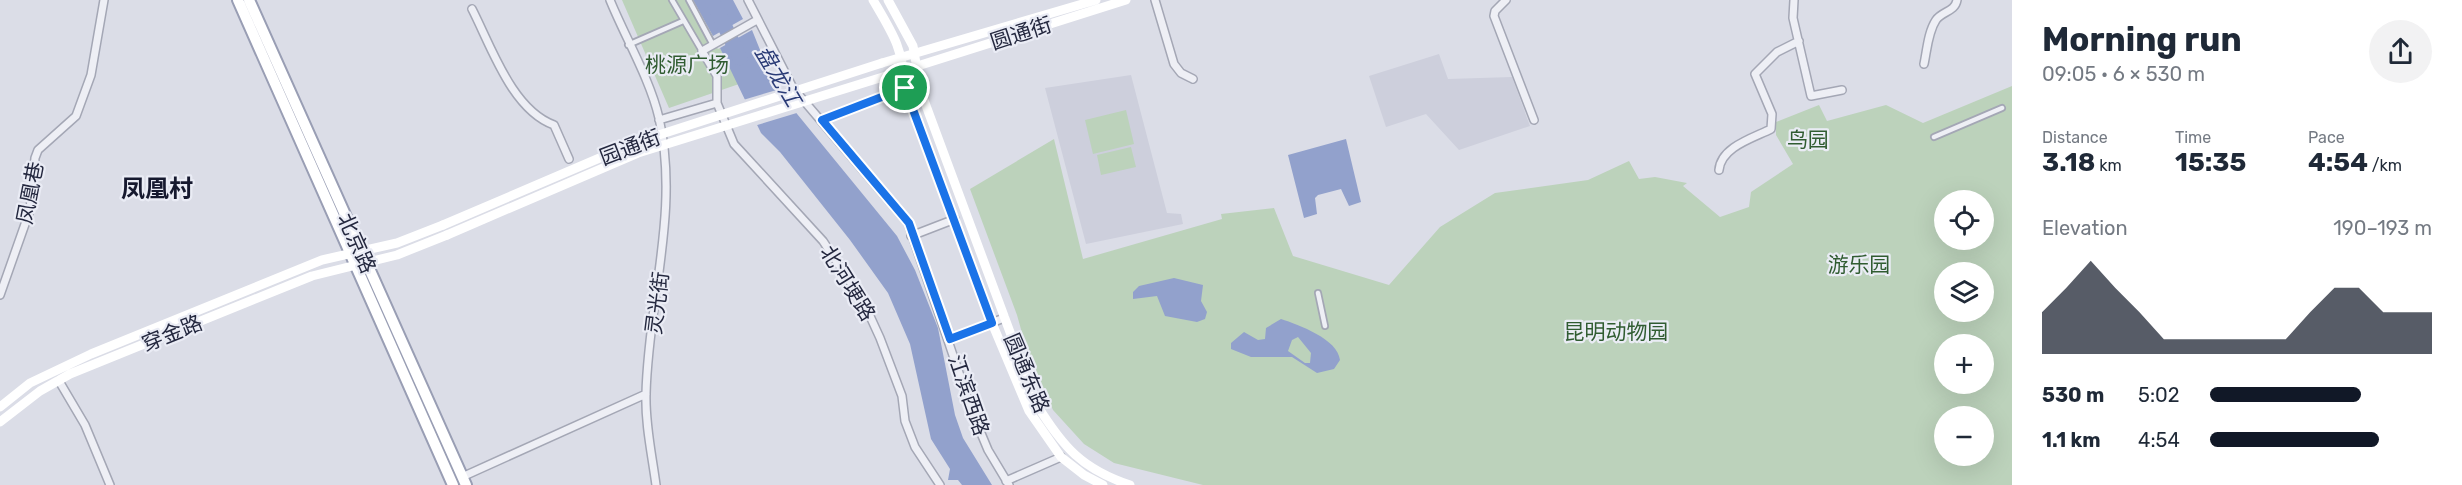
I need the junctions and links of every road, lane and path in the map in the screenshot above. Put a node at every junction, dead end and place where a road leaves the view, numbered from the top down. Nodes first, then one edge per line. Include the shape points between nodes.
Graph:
1 (104, 0) edge
2 (238, 0) edge
3 (249, 0) edge
4 (610, 0) edge
5 (672, 0) edge
6 (690, 0) edge
7 (748, 0) edge
8 (873, 0) edge
9 (888, 0) edge
10 (1096, 0) edge
11 (1126, 0) edge
12 (1155, 0) edge
13 (1506, 0) edge
14 (1794, 0) edge
15 (1957, 0) edge
16 (472, 9) dead end
17 (683, 21) junction
18 (754, 22) junction
19 (1799, 41) junction
20 (714, 44) junction
21 (628, 45) junction
22 (702, 51) junction
23 (915, 53) junction
24 (902, 57) junction
25 (1923, 64) dead end
26 (917, 66) junction
27 (904, 70) junction
28 (1193, 79) dead end
29 (905, 88) junction
30 (1842, 90) dead end
31 (717, 103) junction
32 (2001, 108) dead end
33 (659, 120) junction
34 (822, 120) junction
35 (1534, 120) dead end
36 (1934, 137) dead end
37 (568, 159) dead end
38 (1719, 170) dead end
39 (955, 219) junction
40 (445, 230) junction
41 (911, 236) junction
42 (361, 251) junction
43 (349, 252) junction
44 (360, 263) junction
45 (1318, 292) dead end
46 (0, 295) edge
47 (1004, 318) junction
48 (992, 323) junction
49 (1325, 326) dead end
50 (950, 339) junction
51 (59, 381) junction
52 (646, 394) junction
53 (0, 406) edge
54 (0, 422) edge
55 (1061, 457) junction
56 (464, 481) edge
57 (1007, 483) edge
58 (110, 485) edge
59 (453, 485) edge
60 (656, 485) edge
61 (940, 485) edge
62 (1103, 485) edge
63 (1130, 485) edge

1 - 46 street, 凤凰巷 via 91,75 76,116 38,150 30,210
2 - 43 main road, 北京路
3 - 42 main road, 北京路
4 - 21 street, 灵光街
5 - 17 street
6 - 20 street
7 - 18 street, 江滨西路
8 - 24 main road, 圆通东路
9 - 23 main road, 圆通东路
10 - 23 main road, 圆通街
11 - 26 main road, 圆通街
12 - 28 street via 1174,64
13 - 35 street via 1494,16
14 - 19 street via 1792,10
15 - 25 street via 1934,23
16 - 37 street via 512,89 543,121 554,125
17 - 21 street
17 - 22 street
18 - 20 street
18 - 34 street, 江滨西路 via 787,79
19 - 30 street via 1811,96
19 - 38 street via 1777,52 1755,74 1772,114 1771,129 1730,150 1720,161
20 - 22 street
21 - 33 street, 灵光街
22 - 31 street, 北河埂路 via 717,76
23 - 24 main road, 园通街
23 - 26 main road, 圆通东路
24 - 27 main road, 圆通东路
24 - 40 main road, 园通街, bridge via 636,142
26 - 27 main road, 园通街
26 - 47 main road, 圆通东路 via 921,92
27 - 29 main road, 圆通东路
27 - 40 main road, 园通街, bridge via 638,153
29 - 34 street
29 - 39 main road, 圆通东路
31 - 33 street
31 - 61 street, 北河埂路 via 734,144 823,241 864,303 902,396 905,421 915,447
32 - 36 street
33 - 52 street, 灵光街 via 667,215
34 - 41 street, 江滨西路 via 909,223
39 - 41 street
39 - 48 main road, 圆通东路
40 - 42 main road, 园通街
40 - 44 main road, 园通街 via 397,255
41 - 50 street, 江滨西路
42 - 43 main road, 园通街
42 - 44 main road, 北京路
43 - 44 main road, 北京路
43 - 53 main road, 穿金路 via 64,366 30,383
44 - 51 main road, 穿金路 via 312,276
44 - 56 main road, 北京路
44 - 59 main road, 北京路
45 - 49 street
47 - 48 street
47 - 63 main road, 圆通东路 via 1037,405 1068,451 1089,467
48 - 50 street
48 - 55 main road, 圆通东路 via 1029,411
50 - 57 street, 江滨西路 via 973,414
51 - 54 main road, 穿金路
51 - 58 street via 85,425
52 - 56 street
52 - 60 street, 灵光街
55 - 57 street
55 - 62 main road, 圆通东路 via 1084,476

